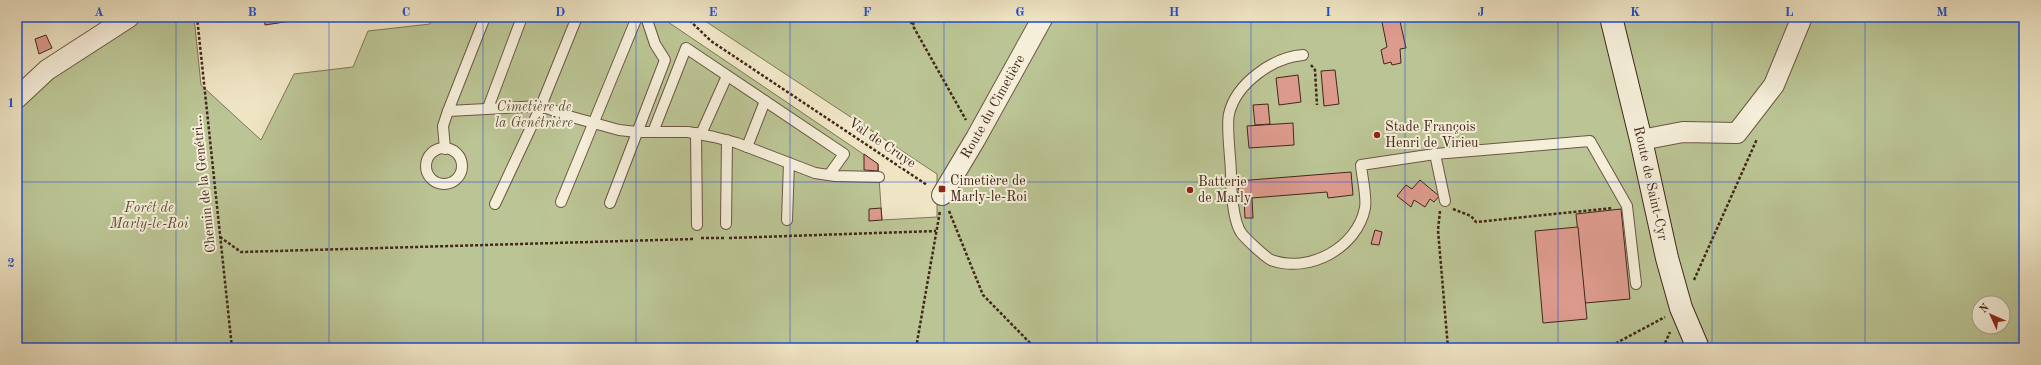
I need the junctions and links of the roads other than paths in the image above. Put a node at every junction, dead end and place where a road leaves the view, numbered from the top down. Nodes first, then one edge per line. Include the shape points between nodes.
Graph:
1 (129, 17) edge
2 (485, 17) edge
3 (522, 17) edge
4 (577, 17) edge
5 (636, 17) edge
6 (646, 17) edge
7 (1043, 17) edge
8 (1611, 17) edge
9 (1802, 17) edge
10 (1303, 55) road end
11 (726, 76) junction
12 (17, 98) edge
13 (765, 101) junction
14 (541, 106) junction
15 (488, 108) junction
16 (448, 111) junction
17 (593, 123) junction
18 (637, 132) junction
19 (653, 132) junction
20 (698, 134) junction
21 (727, 140) junction
22 (1641, 140) junction
23 (747, 147) junction
24 (445, 149) dead end
25 (1435, 154) junction
26 (789, 163) junction
27 (829, 175) junction
28 (879, 177) dead end
29 (942, 195) road end
30 (1445, 201) road end
31 (561, 202) dead end
32 (610, 203) dead end
33 (495, 204) dead end
34 (787, 220) dead end
35 (726, 224) dead end
36 (697, 225) dead end
37 (1636, 284) dead end
38 (1698, 348) edge

1 - 12 street via 47,70
2 - 16 lane
3 - 15 lane
4 - 14 lane
5 - 17 lane
6 - 18 lane via 655,44 665,60
7 - 29 street, Route du Cimetière
8 - 22 main road, Route de Saint-Cyr
9 - 22 street via 1774,85 1737,133 1683,132
10 - 25 lane via 1292,56 1267,67 1240,91 1229,114 1231,199 1240,233 1270,260 1298,265 1330,255 1352,236 1365,207 1361,165
11 - 13 lane
11 - 19 lane via 686,48
11 - 20 lane
13 - 23 lane
13 - 27 lane via 844,154
14 - 15 lane
14 - 17 lane
14 - 33 lane
15 - 16 lane
16 - 24 lane via 443,126
17 - 18 lane
17 - 31 lane
18 - 19 lane
18 - 32 lane
19 - 20 lane
20 - 21 lane
20 - 36 lane
21 - 23 lane
21 - 35 lane
22 - 38 main road, Route de Saint-Cyr via 1667,258 1681,308
23 - 26 lane
25 - 30 lane
25 - 37 lane via 1590,141 1627,206
26 - 27 lane
26 - 34 lane
27 - 28 lane

